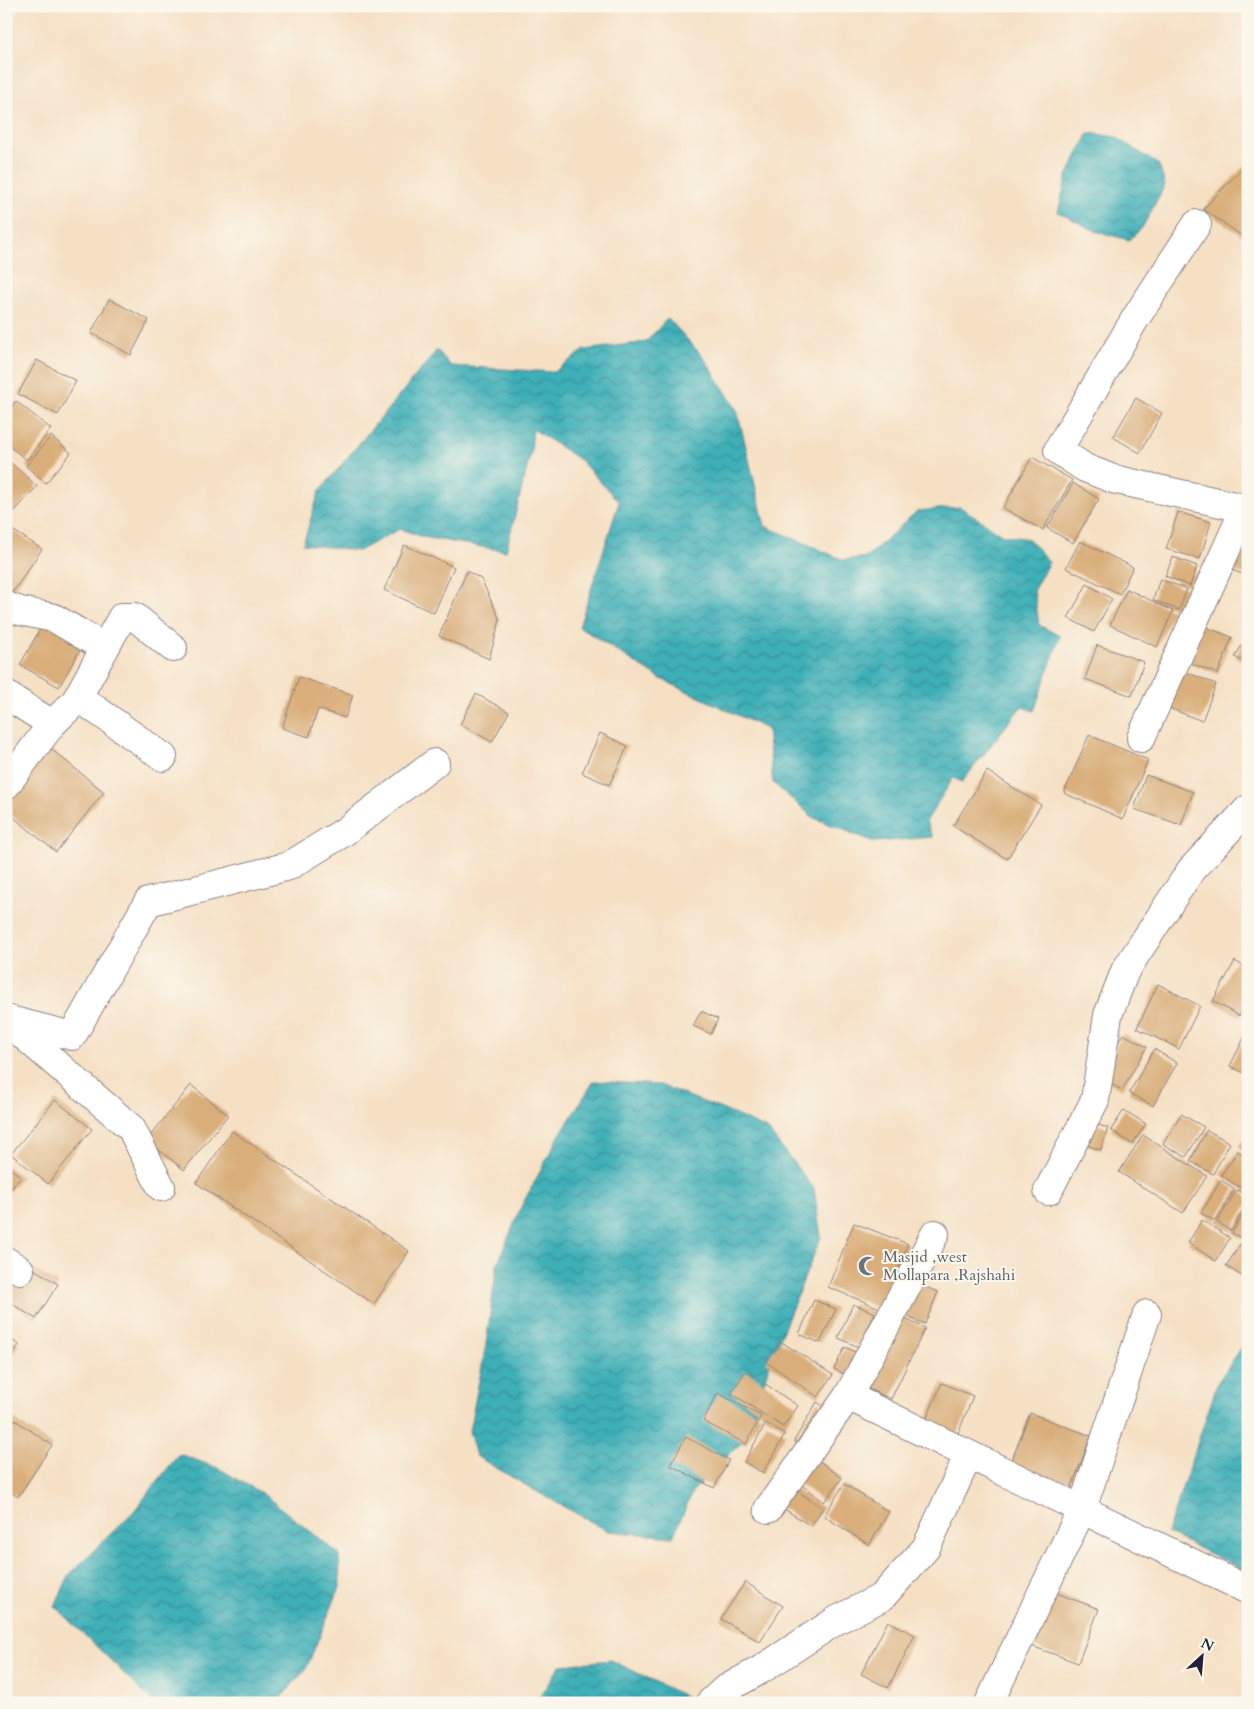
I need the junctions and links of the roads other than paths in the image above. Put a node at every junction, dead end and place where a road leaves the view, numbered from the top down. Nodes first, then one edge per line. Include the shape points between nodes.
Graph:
1 (1197, 224) dead end
2 (1247, 508) edge
3 (6, 606) edge
4 (105, 648) junction
5 (173, 648) dead end
6 (6, 695) edge
7 (78, 697) junction
8 (52, 724) junction
9 (1141, 738) dead end
10 (163, 757) dead end
11 (435, 763) dead end
12 (6, 785) edge
13 (1248, 809) edge
14 (6, 1020) edge
15 (161, 1187) dead end
16 (1048, 1191) dead end
17 (936, 1234) dead end
18 (1147, 1314) dead end
19 (848, 1396) junction
20 (968, 1456) junction
21 (768, 1509) dead end
22 (1082, 1509) junction
23 (1248, 1590) edge
24 (710, 1703) edge
25 (989, 1703) edge

1 - 2 street via 1135,320 1058,450 1085,468 1113,478
2 - 9 street
3 - 4 street via 54,618
4 - 5 street via 122,617 135,617
4 - 7 street
6 - 8 street
7 - 8 street
7 - 10 street
8 - 12 street
11 - 14 street via 344,832 289,866 148,902 72,1036
13 - 16 street via 1191,870 1125,972 1108,1015 1095,1100
14 - 15 street via 131,1128
17 - 19 street
18 - 22 street
19 - 20 street
19 - 21 street
20 - 22 street
20 - 24 street via 926,1548 882,1598 837,1620 724,1690
22 - 23 street
22 - 25 street

